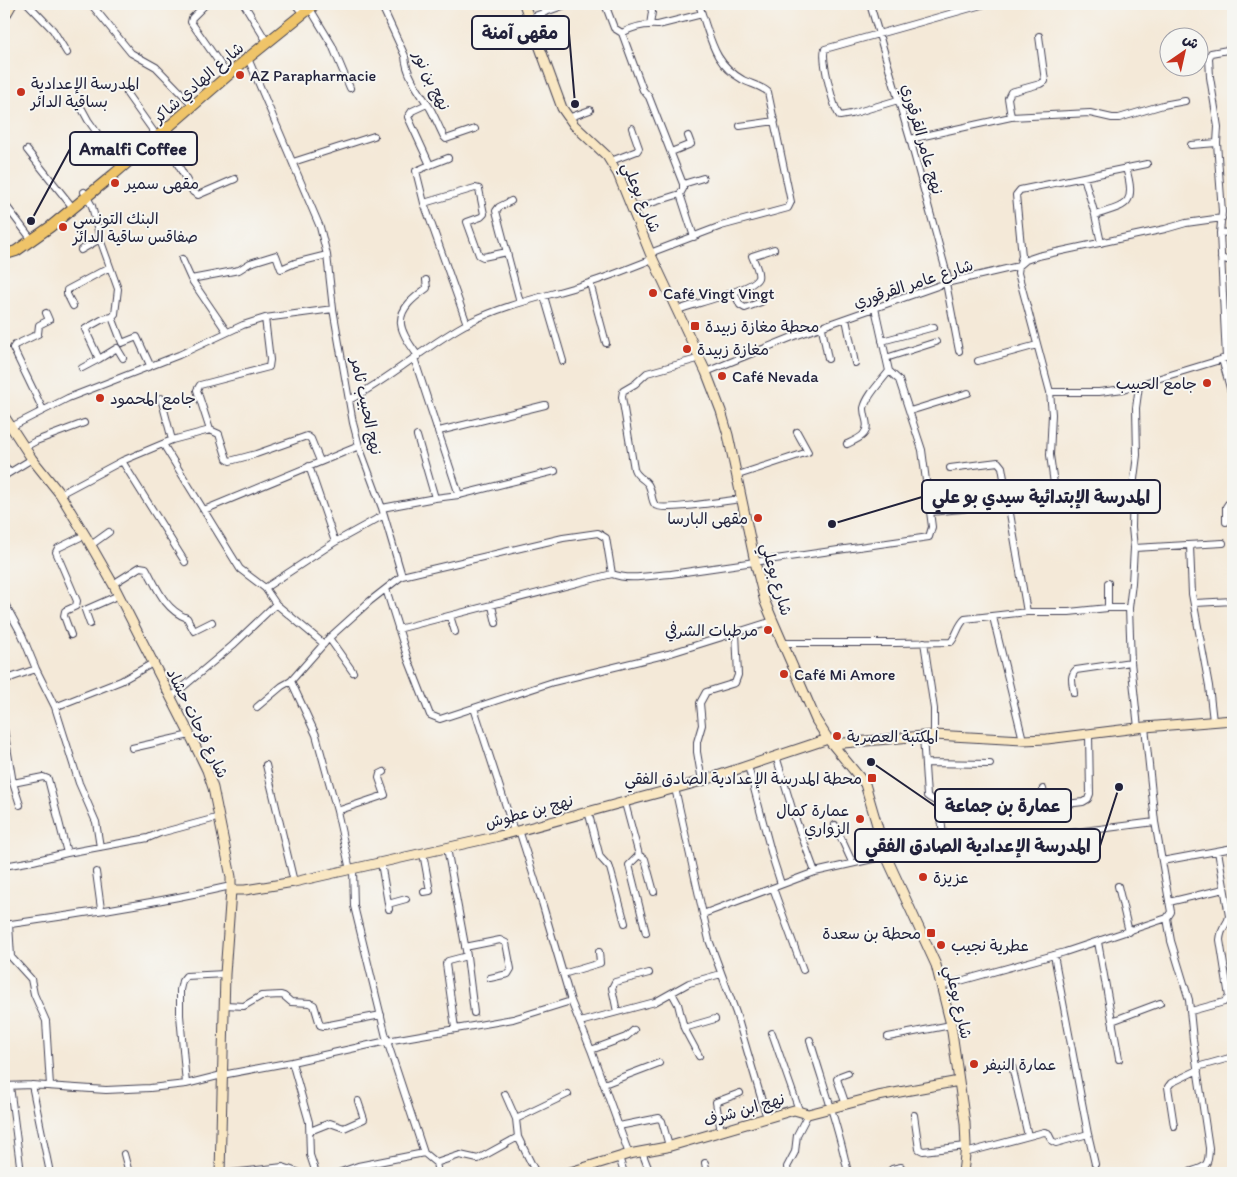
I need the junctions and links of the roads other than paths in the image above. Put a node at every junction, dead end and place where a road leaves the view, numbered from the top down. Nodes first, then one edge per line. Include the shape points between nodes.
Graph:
1 (12, 4) edge
2 (28, 4) edge
3 (91, 4) edge
4 (206, 4) edge
5 (244, 4) edge
6 (381, 4) edge
7 (524, 4) edge
8 (568, 4) edge
9 (605, 4) edge
10 (650, 4) edge
11 (699, 4) edge
12 (870, 4) edge
13 (985, 4) edge
14 (1232, 4) edge
15 (1221, 6) dead end
16 (304, 7) edge
17 (702, 14) junction
18 (4, 18) edge
19 (529, 18) junction
20 (650, 25) junction
21 (622, 33) junction
22 (879, 34) junction
23 (1039, 36) dead end
24 (264, 37) junction
25 (1233, 49) edge
26 (67, 53) dead end
27 (247, 56) junction
28 (226, 71) junction
29 (350, 88) dead end
30 (127, 94) dead end
31 (898, 100) junction
32 (1185, 101) dead end
33 (190, 102) junction
34 (427, 104) junction
35 (82, 109) dead end
36 (590, 110) dead end
37 (1011, 117) junction
38 (568, 118) junction
39 (774, 121) junction
40 (740, 126) dead end
41 (475, 128) dead end
42 (632, 128) dead end
43 (157, 133) junction
44 (374, 136) dead end
45 (688, 136) dead end
46 (910, 138) junction
47 (1217, 143) junction
48 (1191, 145) dead end
49 (139, 149) junction
50 (27, 150) dead end
51 (671, 152) junction
52 (448, 158) dead end
53 (610, 161) junction
54 (293, 162) junction
55 (118, 164) junction
56 (1147, 164) dead end
57 (430, 165) junction
58 (1126, 168) junction
59 (111, 173) junction
60 (1084, 177) junction
61 (703, 178) dead end
62 (234, 179) dead end
63 (683, 184) junction
64 (85, 194) junction
65 (680, 194) junction
66 (512, 201) dead end
67 (4, 203) edge
68 (424, 203) junction
69 (70, 204) junction
70 (632, 208) junction
71 (1095, 215) junction
72 (1222, 218) junction
73 (1233, 232) edge
74 (1220, 234) junction
75 (29, 236) junction
76 (694, 237) junction
77 (100, 239) junction
78 (1101, 243) junction
79 (774, 249) dead end
80 (80, 250) dead end
81 (507, 252) junction
82 (5, 254) edge
83 (327, 256) junction
84 (652, 256) junction
85 (1221, 258) junction
86 (182, 259) dead end
87 (1233, 262) edge
88 (110, 266) junction
89 (1019, 266) junction
90 (191, 279) junction
91 (426, 280) dead end
92 (947, 282) junction
93 (590, 283) junction
94 (734, 292) junction
95 (544, 296) junction
96 (520, 302) junction
97 (761, 302) dead end
98 (74, 306) dead end
99 (875, 308) junction
100 (333, 309) junction
101 (678, 310) junction
102 (46, 313) dead end
103 (112, 317) junction
104 (265, 318) junction
105 (846, 319) junction
106 (467, 324) junction
107 (934, 327) dead end
108 (822, 328) junction
109 (227, 332) junction
110 (882, 341) junction
111 (936, 342) dead end
112 (606, 343) dead end
113 (1037, 345) junction
114 (959, 351) dead end
115 (416, 357) junction
116 (1227, 357) edge
117 (123, 358) dead end
118 (700, 358) junction
119 (886, 358) junction
120 (99, 359) junction
121 (828, 359) dead end
122 (563, 361) dead end
123 (978, 361) dead end
124 (855, 363) dead end
125 (150, 365) junction
126 (82, 368) dead end
127 (889, 371) junction
128 (706, 372) junction
129 (1139, 386) junction
130 (1050, 392) junction
131 (968, 393) dead end
132 (161, 398) dead end
133 (1233, 399) edge
134 (349, 400) junction
135 (545, 405) dead end
136 (43, 410) junction
137 (910, 411) junction
138 (4, 416) edge
139 (84, 423) dead end
140 (11, 427) junction
141 (210, 430) junction
142 (439, 431) junction
143 (797, 432) dead end
144 (417, 436) dead end
145 (172, 440) junction
146 (163, 444) junction
147 (846, 444) dead end
148 (359, 446) junction
149 (24, 447) junction
150 (32, 459) junction
151 (122, 461) junction
152 (320, 461) junction
153 (4, 465) edge
154 (309, 466) junction
155 (950, 468) dead end
156 (555, 472) dead end
157 (6, 475) edge
158 (738, 475) junction
159 (1133, 488) junction
160 (1055, 491) junction
161 (60, 494) junction
162 (459, 495) junction
163 (435, 498) junction
164 (742, 499) junction
165 (1008, 500) junction
166 (1233, 502) edge
167 (204, 510) junction
168 (383, 512) junction
169 (930, 512) junction
170 (1226, 522) dead end
171 (109, 532) dead end
172 (85, 535) junction
173 (335, 542) junction
174 (1223, 543) dead end
175 (91, 545) junction
176 (1190, 546) junction
177 (1134, 548) junction
178 (185, 562) dead end
179 (755, 562) junction
180 (612, 574) junction
181 (402, 576) junction
182 (1108, 583) dead end
183 (113, 584) junction
184 (264, 588) junction
185 (386, 589) junction
186 (119, 595) junction
187 (1233, 601) edge
188 (4, 602) edge
189 (1195, 603) junction
190 (276, 604) junction
191 (492, 606) junction
192 (1108, 608) junction
193 (1129, 608) junction
194 (1027, 612) junction
195 (450, 616) junction
196 (993, 617) junction
197 (773, 621) junction
198 (212, 622) dead end
199 (496, 623) dead end
200 (90, 624) dead end
201 (398, 629) junction
202 (454, 632) dead end
203 (736, 633) junction
204 (71, 635) dead end
205 (329, 638) junction
206 (924, 642) junction
207 (782, 643) junction
208 (324, 644) junction
209 (1131, 662) junction
210 (153, 663) junction
211 (36, 669) junction
212 (353, 672) dead end
213 (4, 680) edge
214 (291, 680) junction
215 (1074, 694) dead end
216 (170, 698) junction
217 (257, 706) dead end
218 (56, 707) junction
219 (474, 708) junction
220 (1233, 720) edge
221 (1213, 721) junction
222 (1142, 727) junction
223 (4, 729) edge
224 (1089, 734) junction
225 (190, 735) junction
226 (934, 735) junction
227 (923, 736) junction
228 (1023, 740) junction
229 (830, 741) junction
230 (132, 748) dead end
231 (776, 756) junction
232 (925, 763) junction
233 (266, 764) dead end
234 (990, 764) dead end
235 (748, 766) junction
236 (384, 772) dead end
237 (702, 781) junction
238 (13, 783) junction
239 (675, 788) junction
240 (1043, 789) dead end
241 (625, 803) junction
242 (20, 805) dead end
243 (337, 811) junction
244 (588, 811) junction
245 (220, 817) junction
246 (1155, 822) junction
247 (836, 825) dead end
248 (516, 831) junction
249 (100, 847) junction
250 (447, 848) junction
251 (1233, 848) edge
252 (944, 849) junction
253 (1218, 851) junction
254 (67, 853) junction
255 (423, 853) junction
256 (639, 855) junction
257 (886, 856) junction
258 (1162, 861) junction
259 (852, 862) junction
260 (381, 863) junction
261 (4, 866) edge
262 (351, 870) junction
263 (96, 872) dead end
264 (815, 872) junction
265 (294, 882) junction
266 (781, 884) junction
267 (1118, 886) dead end
268 (231, 888) junction
269 (773, 888) junction
270 (1224, 889) junction
271 (424, 892) dead end
272 (654, 892) dead end
273 (406, 899) dead end
274 (1169, 902) junction
275 (101, 909) junction
276 (702, 914) junction
277 (1167, 918) junction
278 (625, 923) dead end
279 (6, 924) edge
280 (1129, 932) junction
281 (646, 933) dead end
282 (1098, 942) junction
283 (466, 948) junction
284 (599, 952) dead end
285 (1054, 955) junction
286 (467, 956) junction
287 (803, 970) dead end
288 (649, 973) dead end
289 (225, 974) junction
290 (563, 974) junction
291 (721, 974) junction
292 (490, 978) dead end
293 (942, 986) junction
294 (672, 993) junction
295 (571, 1001) junction
296 (1160, 1003) dead end
297 (225, 1005) junction
298 (1190, 1011) junction
299 (617, 1012) junction
300 (474, 1013) dead end
301 (381, 1015) junction
302 (716, 1019) dead end
303 (1112, 1021) junction
304 (580, 1022) junction
305 (951, 1026) junction
306 (455, 1028) junction
307 (684, 1028) junction
308 (634, 1030) dead end
309 (772, 1032) dead end
310 (888, 1037) dead end
311 (810, 1040) dead end
312 (387, 1042) junction
313 (591, 1050) junction
314 (699, 1056) dead end
315 (1233, 1057) edge
316 (1119, 1059) dead end
317 (292, 1062) junction
318 (660, 1064) dead end
319 (1012, 1066) dead end
320 (1197, 1069) junction
321 (848, 1073) dead end
322 (222, 1075) junction
323 (960, 1081) junction
324 (186, 1084) junction
325 (604, 1084) junction
326 (32, 1085) junction
327 (7, 1086) edge
328 (50, 1086) junction
329 (740, 1093) dead end
330 (505, 1094) dead end
331 (568, 1094) dead end
332 (358, 1101) dead end
333 (846, 1105) junction
334 (830, 1109) junction
335 (799, 1110) junction
336 (808, 1114) junction
337 (914, 1115) dead end
338 (767, 1118) junction
339 (516, 1119) junction
340 (619, 1126) junction
341 (1174, 1126) dead end
342 (310, 1131) junction
343 (721, 1132) junction
344 (1088, 1134) junction
345 (1028, 1136) junction
346 (518, 1137) junction
347 (669, 1146) junction
348 (966, 1150) junction
349 (642, 1152) junction
350 (424, 1153) junction
351 (124, 1154) dead end
352 (629, 1154) junction
353 (619, 1157) junction
354 (436, 1163) junction
355 (704, 1163) dead end
356 (1095, 1164) dead end
357 (901, 1167) dead end
358 (252, 1172) edge
359 (22, 1173) edge
360 (50, 1173) edge
361 (129, 1173) edge
362 (220, 1173) edge
363 (231, 1173) edge
364 (300, 1173) edge
365 (316, 1173) edge
366 (338, 1173) edge
367 (438, 1173) edge
368 (536, 1173) edge
369 (567, 1173) edge
370 (624, 1173) edge
371 (650, 1173) edge
372 (707, 1173) edge
373 (788, 1173) edge
374 (848, 1173) edge
375 (888, 1173) edge
376 (963, 1173) edge
377 (1186, 1173) edge

1 - 18 street
2 - 26 street via 53,30
3 - 33 street via 131,53 156,67
4 - 28 street via 191,22
5 - 24 street
6 - 34 street, نهج بن نور via 405,56 405,64
7 - 19 street, شارع بوعلي
8 - 19 street
9 - 21 street via 614,28
10 - 20 street
11 - 17 street
12 - 22 street, نهج عامر القرقوري
13 - 22 street
14 - 15 street
16 - 24 main road, شارع الهادي شاكر
16 - 27 main road, شارع الهادي شاكر
16 - 29 street via 332,46
17 - 20 street
17 - 39 street via 718,58 735,75 768,92
19 - 38 street, شارع بوعلي
20 - 21 street
21 - 51 street
22 - 31 street, نهج عامر القرقوري
22 - 31 street via 825,49 824,58 835,106 844,116
23 - 37 street via 1045,81 1011,92 1008,98
24 - 27 main road, شارع الهادي شاكر
25 - 47 street via 1211,53 1209,58
27 - 28 main road, شارع الهادي شاكر
27 - 43 main road, شارع الهادي شاكر
27 - 54 street, نهج الحبيب ثامر
28 - 33 main road, شارع الهادي شاكر
30 - 43 street
31 - 46 street, نهج عامر القرقوري
32 - 37 street via 1119,118 1090,113
33 - 43 main road, شارع الهادي شاكر
34 - 41 street, نهج بن نور via 446,139
34 - 57 street via 412,111 408,117
35 - 55 street
36 - 38 street
37 - 46 street
38 - 53 street, شارع بوعلي
39 - 40 street
39 - 76 street via 792,202 788,208 721,226
42 - 53 street via 639,148 637,152
43 - 49 main road, شارع الهادي شاكر
43 - 62 street via 198,196
44 - 54 street
45 - 51 street via 691,144
46 - 92 street, نهج عامر القرقوري
47 - 48 street
47 - 72 street
49 - 55 main road, شارع الهادي شاكر
49 - 59 main road, شارع الهادي شاكر
50 - 69 street
51 - 63 street
52 - 57 street
53 - 70 street, شارع بوعلي
54 - 83 street, نهج الحبيب ثامر via 320,227
55 - 59 main road, شارع الهادي شاكر
56 - 58 street
57 - 68 street via 416,171
58 - 60 street
58 - 71 street via 1131,184 1126,204
59 - 64 main road, شارع الهادي شاكر
60 - 71 street
60 - 89 street via 1020,190 1016,195 1022,256
61 - 63 street
63 - 65 street
64 - 69 main road, شارع الهادي شاكر
64 - 77 street via 92,206
64 - 82 main road, شارع الهادي شاكر via 50,227 16,251
65 - 70 street
65 - 76 street
66 - 81 street via 496,211
67 - 75 street
68 - 81 street via 479,189 484,214 467,222 479,255
68 - 106 street
69 - 75 main road, شارع الهادي شاكر
70 - 84 street, شارع بوعلي
71 - 78 street
72 - 74 street
72 - 78 street, شارع عامر القرقوري
73 - 74 street
74 - 85 street
75 - 82 main road, شارع الهادي شاكر
76 - 84 street
77 - 80 street
77 - 88 street
78 - 89 street, شارع عامر القرقوري via 1038,256
79 - 94 street via 752,256 759,273 757,280
81 - 96 street
83 - 90 street via 281,269 276,255 239,270
83 - 100 street, نهج الحبيب ثامر
84 - 93 street
84 - 101 street, شارع بوعلي
85 - 87 street
85 - 116 street
86 - 90 street
88 - 98 street via 68,290
88 - 103 street via 118,289
89 - 92 street, شارع عامر القرقوري
89 - 113 street via 1018,273
90 - 109 street
91 - 115 street via 427,288 410,302 401,320
92 - 99 street, شارع عامر القرقوري
92 - 114 street, نهج عامر القرقوري
93 - 95 street
93 - 112 street
94 - 97 street via 745,308
94 - 101 street
95 - 96 street
95 - 122 street
96 - 106 street
99 - 105 street, شارع عامر القرقوري
99 - 110 street
100 - 104 street
100 - 134 street, نهج الحبيب ثامر
101 - 118 street, شارع بوعلي
102 - 136 street via 49,320 40,325 38,334 15,344 13,348
103 - 120 street via 85,329
103 - 125 street via 122,343 137,337
104 - 109 street
104 - 141 street via 269,367 200,385 197,390
105 - 108 street, شارع عامر القرقوري
105 - 124 street
106 - 115 street
107 - 110 street
108 - 121 street
108 - 128 street, شارع عامر القرقوري
109 - 125 street
110 - 119 street
111 - 119 street
113 - 123 street
113 - 130 street
115 - 134 street
115 - 142 street
116 - 129 street
116 - 133 street
117 - 120 street via 117,348
118 - 128 street, شارع بوعلي
118 - 164 street via 646,373 623,391 634,470 649,486 654,504 659,507
119 - 127 street
120 - 126 street
125 - 136 street
127 - 137 street via 899,380
127 - 147 street via 864,410 867,431
128 - 158 street, شارع بوعلي via 721,411
129 - 130 street via 1099,392
129 - 159 street
130 - 160 street via 1050,455
131 - 137 street
132 - 145 street
134 - 148 street, نهج الحبيب ثامر
135 - 142 street
136 - 140 street
137 - 169 street via 922,450
138 - 140 street, شارع فرحات حشاد
139 - 149 street
140 - 149 street, شارع فرحات حشاد
141 - 145 street
141 - 152 street via 219,434 230,460 307,436
142 - 162 street
143 - 158 street via 808,452
144 - 163 street
145 - 146 street
146 - 151 street
146 - 167 street
148 - 152 street
148 - 168 street, نهج الحبيب ثامر
149 - 150 street, شارع فرحات حشاد
150 - 157 street
150 - 161 street, شارع فرحات حشاد
151 - 161 street
151 - 178 street
152 - 154 street
153 - 157 street
154 - 167 street
154 - 173 street
155 - 165 street via 998,462 1002,467
156 - 162 street
158 - 164 street, شارع بوعلي
159 - 160 street
159 - 177 street
160 - 165 street
161 - 172 street, شارع فرحات حشاد
162 - 163 street
163 - 168 street
164 - 179 street, شارع بوعلي
165 - 169 street
165 - 194 street
166 - 170 street via 1226,508
167 - 184 street via 240,569
168 - 173 street
168 - 181 street, نهج الحبيب ثامر
169 - 179 street via 932,533 925,539
171 - 175 street
172 - 175 street, شارع فرحات حشاد
172 - 204 street via 56,552 77,601 76,606 65,611 64,616
173 - 184 street
174 - 176 street
175 - 183 street, شارع فرحات حشاد
176 - 177 street
176 - 189 street
177 - 193 street
179 - 180 street via 671,574 631,577
179 - 197 street, شارع بوعلي
180 - 181 street via 606,538 598,532
180 - 191 street
181 - 185 street
182 - 192 street
183 - 186 street, شارع فرحات حشاد
183 - 198 street via 140,567 146,568 169,607 188,618 194,631
184 - 190 street
185 - 201 street
185 - 205 street
186 - 200 street via 85,610
186 - 210 street, شارع فرحات حشاد
187 - 189 street
188 - 211 street
189 - 221 street
190 - 208 street
190 - 216 street via 234,645
191 - 195 street
191 - 199 street
192 - 193 street
192 - 194 street
193 - 209 street
194 - 196 street
195 - 201 street
195 - 202 street
196 - 206 street via 965,619 951,642
196 - 228 street
197 - 203 street
197 - 207 street, شارع بوعلي
201 - 219 street via 430,715 440,719
203 - 219 street via 621,667 553,682
203 - 237 street via 738,675 735,683 706,692 700,703 702,725 697,752
205 - 208 street
205 - 212 street
206 - 207 street
206 - 226 street via 934,709
207 - 229 street, شارع بوعلي via 816,720
208 - 214 street
209 - 215 street via 1076,670 1072,673
209 - 222 street
210 - 216 street, شارع فرحات حشاد
210 - 218 street via 114,684
211 - 213 street
211 - 218 street
214 - 217 street
214 - 243 street via 316,734
216 - 225 street, شارع فرحات حشاد
218 - 249 street via 79,783 96,822
219 - 248 street
220 - 221 street, نهج بن عطوش
221 - 222 street, نهج بن عطوش
222 - 224 street, نهج بن عطوش
222 - 246 street
223 - 238 street
224 - 228 street, نهج بن عطوش
224 - 240 street via 1088,799 1050,806 1046,803
225 - 230 street
225 - 245 street, شارع فرحات حشاد via 207,770
226 - 227 street, نهج بن عطوش
226 - 228 street, نهج بن عطوش
227 - 229 street, نهج بن عطوش
227 - 232 street
229 - 231 street, نهج بن عطوش
229 - 257 street, شارع بوعلي via 865,784
231 - 235 street, نهج بن عطوش
231 - 264 street
232 - 234 street
232 - 252 street via 927,796 940,804
233 - 265 street
235 - 237 street, نهج بن عطوش
235 - 266 street
236 - 243 street via 379,778 385,795
237 - 239 street, نهج بن عطوش
238 - 242 street
238 - 254 street via 43,776 48,778
239 - 241 street, نهج بن عطوش
239 - 276 street
241 - 244 street, نهج بن عطوش
241 - 256 street
243 - 262 street
244 - 248 street, نهج بن عطوش
244 - 278 street via 600,857 610,868
245 - 249 street via 148,838
245 - 268 street, شارع فرحات حشاد
246 - 252 street
246 - 258 street
247 - 259 street
248 - 250 street, نهج بن عطوش
248 - 290 street via 541,899
249 - 254 street
250 - 255 street, نهج بن عطوش
250 - 283 street
251 - 253 street
252 - 257 street
253 - 258 street
253 - 270 street
254 - 261 street
255 - 260 street, نهج بن عطوش
255 - 271 street via 430,890
256 - 272 street via 645,859
256 - 281 street via 629,865
257 - 259 street
257 - 293 street, شارع بوعلي via 930,950
258 - 274 street
259 - 264 street
260 - 262 street, نهج بن عطوش
260 - 273 street via 388,907
262 - 265 street, نهج بن عطوش
262 - 301 street via 354,906
263 - 275 street
264 - 266 street
265 - 268 street, نهج بن عطوش via 245,890
266 - 269 street
267 - 280 street
268 - 275 street
268 - 289 street, شارع فرحات حشاد
269 - 276 street
269 - 287 street
270 - 274 street
270 - 298 street via 1230,916 1221,931 1220,940 1228,999
274 - 277 street via 1171,912
275 - 279 street
276 - 291 street
277 - 280 street
277 - 298 street via 1170,942
279 - 328 street via 12,957 31,979 46,1021
280 - 282 street
282 - 285 street
282 - 303 street
283 - 286 street
283 - 292 street via 500,940 506,943 511,969 508,974
284 - 290 street via 600,963
285 - 293 street
285 - 344 street
286 - 300 street
286 - 306 street via 446,964
288 - 299 street via 615,982 612,988
289 - 297 street, شارع فرحات حشاد
289 - 324 street via 186,976 180,985
290 - 295 street
291 - 294 street via 689,983
291 - 338 street
293 - 305 street, شارع بوعلي
294 - 299 street via 656,1002
294 - 307 street
295 - 304 street
295 - 306 street via 513,1019
296 - 303 street
297 - 301 street via 244,1006 261,996 281,995 291,1002 314,1005 320,1025 324,1026
297 - 322 street, شارع فرحات حشاد
298 - 320 street
299 - 304 street
301 - 312 street
302 - 307 street
303 - 316 street
304 - 313 street
305 - 310 street
305 - 323 street, شارع بوعلي
306 - 312 street
307 - 314 street
308 - 313 street via 626,1037
309 - 335 street
311 - 334 street
312 - 317 street
312 - 350 street
313 - 325 street
315 - 320 street
317 - 322 street
317 - 342 street
318 - 325 street
319 - 345 street
320 - 341 street via 1168,1085
320 - 377 street via 1209,1161 1205,1167
321 - 333 street via 837,1079
322 - 324 street
322 - 362 street, شارع فرحات حشاد
323 - 333 street, نهج ابن شرف
323 - 348 street, شارع بوعلي
324 - 328 street via 124,1090
325 - 340 street
326 - 327 street
326 - 328 street
326 - 360 street
327 - 359 street
329 - 343 street via 716,1102
330 - 339 street
331 - 339 street
332 - 342 street via 364,1119 344,1128 330,1123
333 - 334 street, نهج ابن شرف
334 - 336 street, نهج ابن شرف
334 - 374 street
335 - 336 street, نهج ابن شرف
335 - 338 street, نهج ابن شرف
336 - 373 street via 797,1135 795,1152 786,1167
337 - 348 street via 919,1150
338 - 343 street, نهج ابن شرف
339 - 346 street
340 - 347 street via 659,1118
340 - 352 street
342 - 365 street via 310,1155
343 - 347 street, نهج ابن شرف
344 - 345 street via 1056,1143 1046,1132
344 - 356 street
345 - 348 street
346 - 354 street via 478,1159 460,1155
346 - 368 street
347 - 349 street, نهج ابن شرف
348 - 376 street, شارع بوعلي
349 - 352 street, نهج ابن شرف
349 - 371 street
350 - 354 street
350 - 366 street
351 - 361 street
352 - 353 street, نهج ابن شرف
353 - 369 street, نهج ابن شرف
353 - 370 street
354 - 367 street
355 - 372 street
357 - 375 street
358 - 363 street
358 - 364 street via 283,1167

